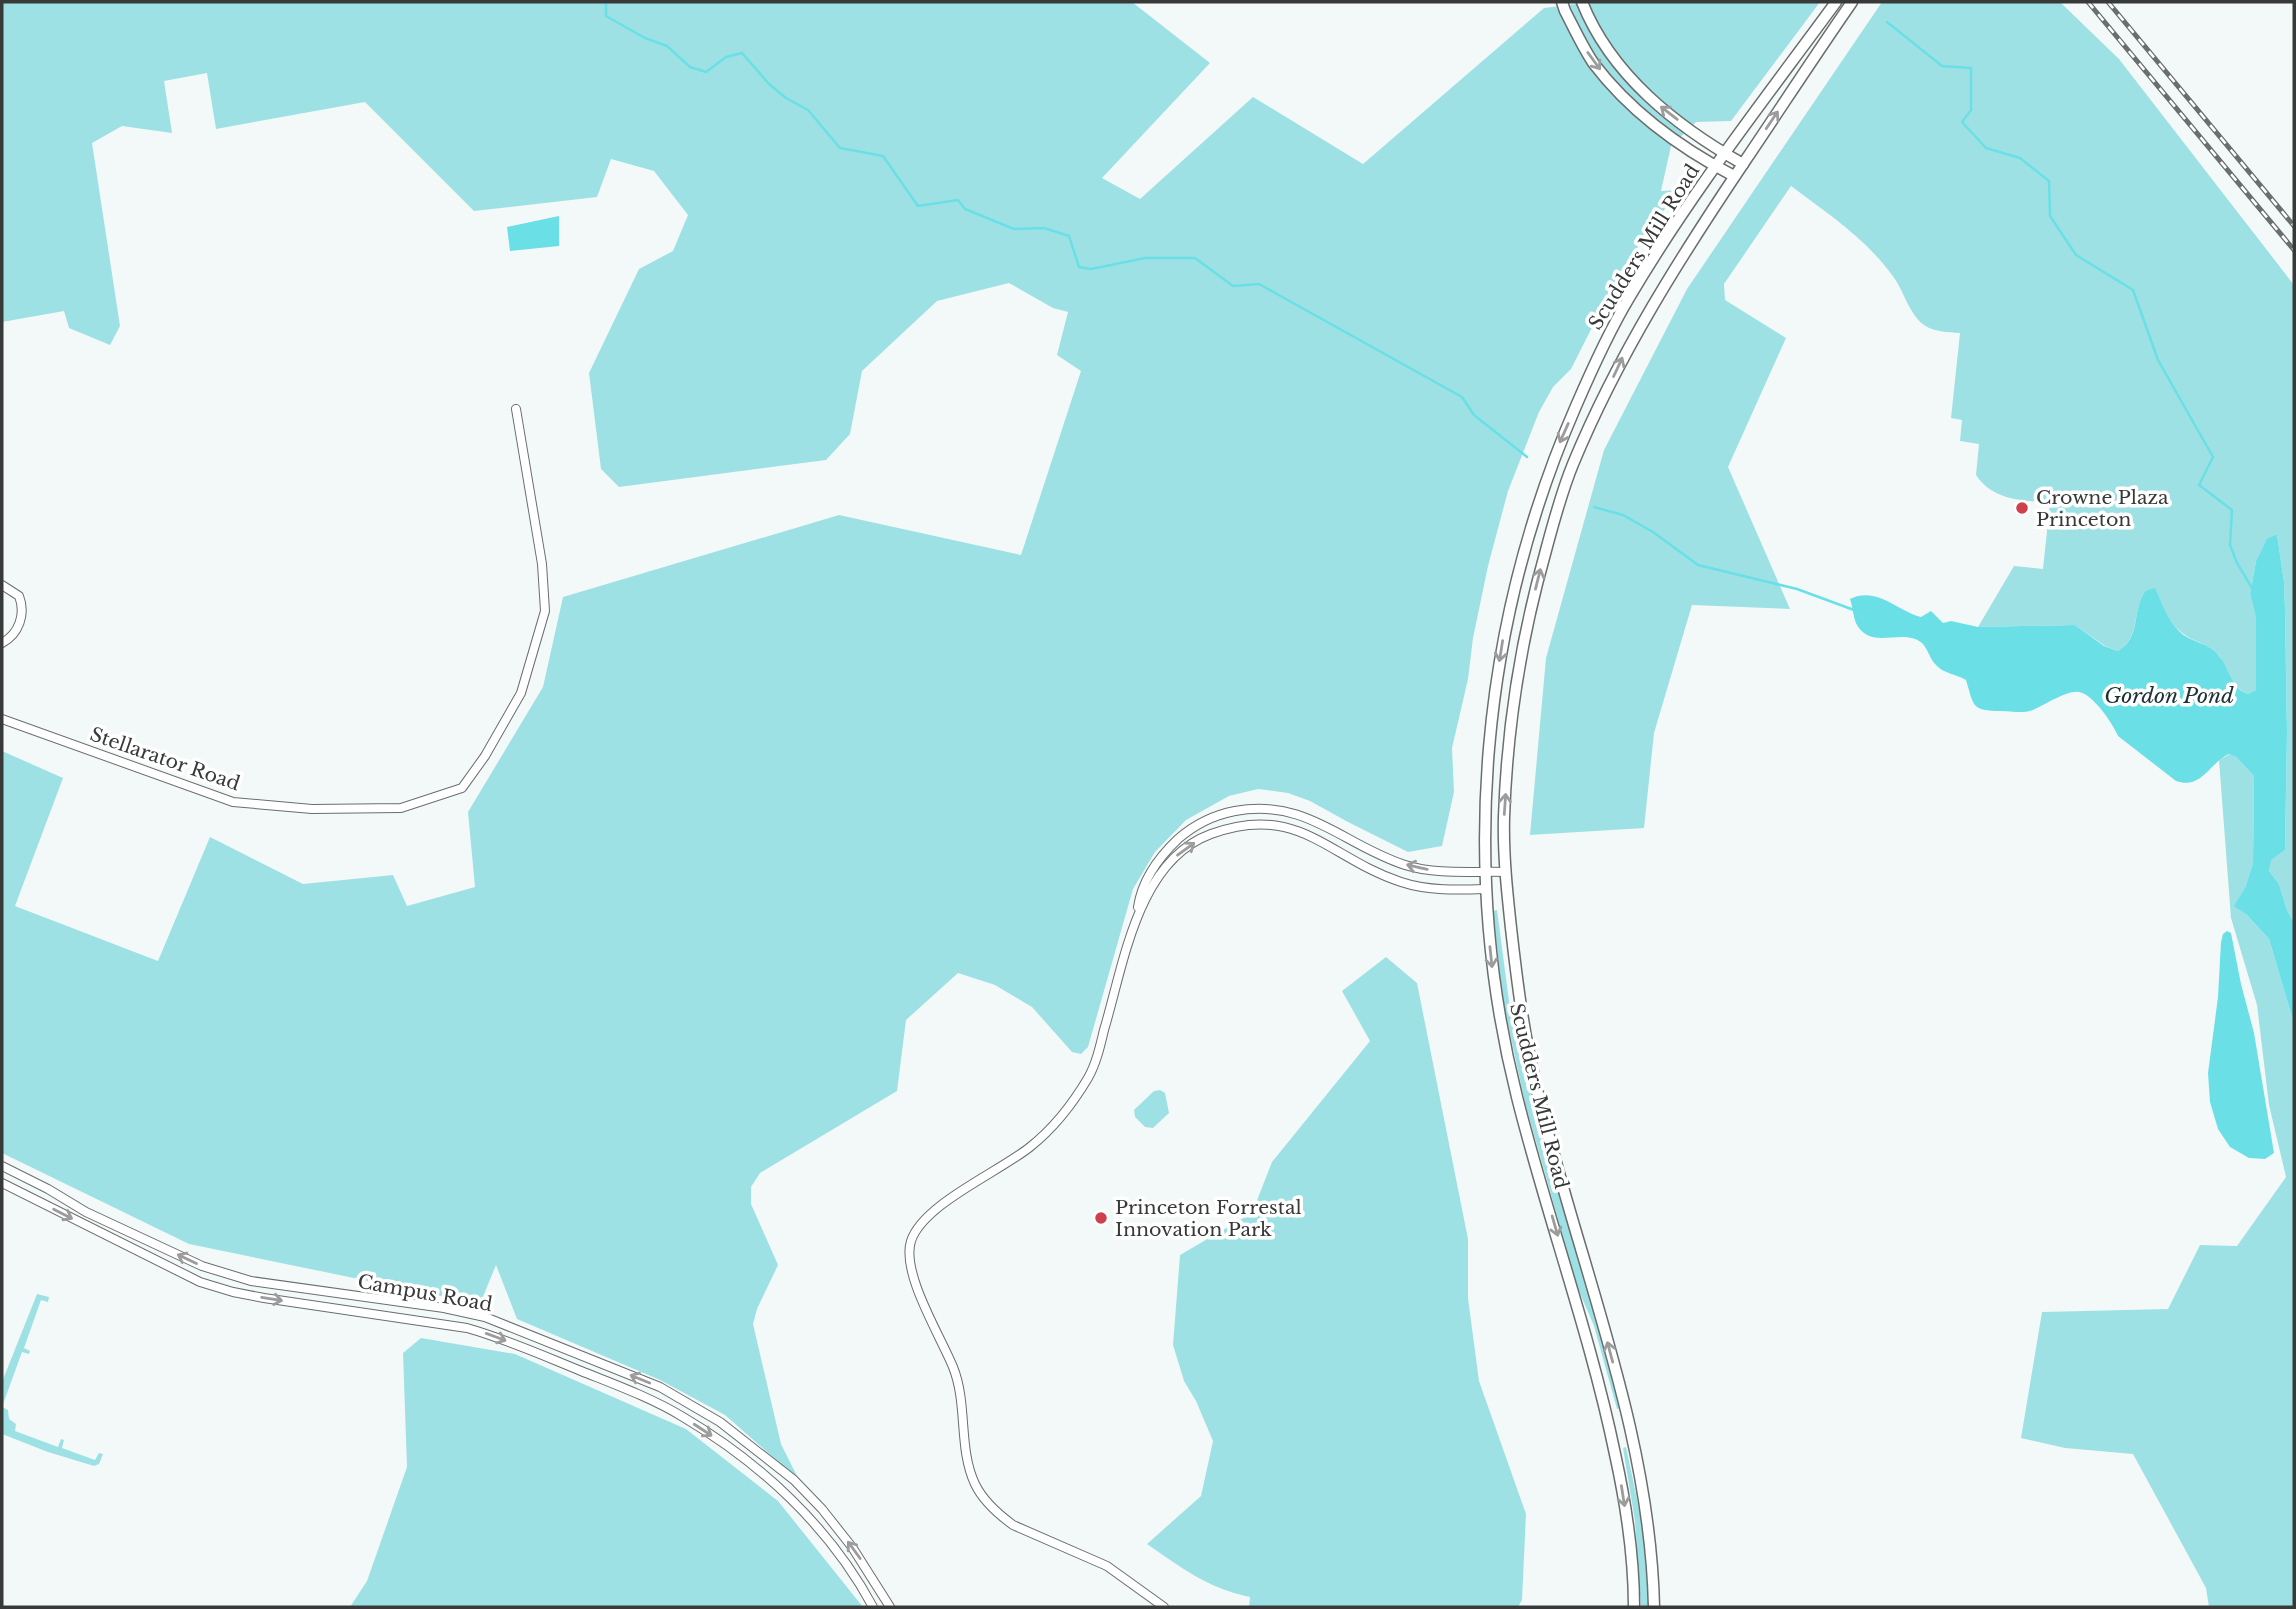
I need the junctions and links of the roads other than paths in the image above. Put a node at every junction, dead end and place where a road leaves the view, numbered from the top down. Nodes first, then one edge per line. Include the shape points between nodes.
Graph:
1 (1562, 2) edge
2 (1582, 2) edge
3 (1836, 2) edge
4 (1852, 2) edge
5 (1724, 153) junction
6 (1743, 164) junction
7 (1715, 166) junction
8 (1734, 176) junction
9 (516, 409) dead end
10 (2, 584) edge
11 (2, 643) edge
12 (2, 719) edge
13 (1485, 872) junction
14 (1506, 872) junction
15 (1485, 890) junction
16 (1135, 924) junction
17 (2, 1166) edge
18 (2, 1183) edge
19 (873, 1607) edge
20 (890, 1607) edge
21 (1164, 1607) edge
22 (1634, 1607) edge
23 (1654, 1607) edge

1 -> 7 main road via 1588,53 1639,112
5 -> 2 main road via 1639,88 1601,40
3 - 5 main road, Scudders Mill Road
6 -> 4 main road, Scudders Mill Road
5 - 6 main road
5 - 7 main road, Scudders Mill Road
6 - 8 main road, Scudders Mill Road
7 - 8 main road
7 -> 13 main road, Scudders Mill Road via 1630,295 1557,449 1540,497 1502,644 1487,760
14 -> 8 main road, Scudders Mill Road via 1504,818 1513,705 1526,628 1558,507 1624,355 1661,288
9 - 12 street, Stellarator Road via 542,564 545,611 521,693 462,788 401,808 312,809 233,802
10 - 11 street via 19,596 23,609 15,631
13 - 14 street
13 - 15 main road, Scudders Mill Road
13 -> 16 street via 1414,867 1304,816 1258,807 1209,819 1166,851 1139,897
23 -> 14 main road, Scudders Mill Road via 1648,1522 1630,1428 1536,1085 1520,1008
16 -> 15 street via 1161,872 1189,845 1226,830 1265,824 1305,833 1409,884
15 -> 22 main road, Scudders Mill Road via 1500,1021 1519,1105 1610,1429 1632,1551
16 - 21 street via 1093,1068 1073,1103 1027,1150 925,1218 911,1241 909,1262 954,1370 970,1467 983,1497 1013,1525 1107,1566
20 -> 17 street, Campus Road via 852,1547 794,1480 720,1422 660,1387 485,1317 225,1275 86,1212
18 -> 19 street, Campus Road via 200,1282 264,1298 467,1328 632,1392 681,1416 758,1469 806,1514

